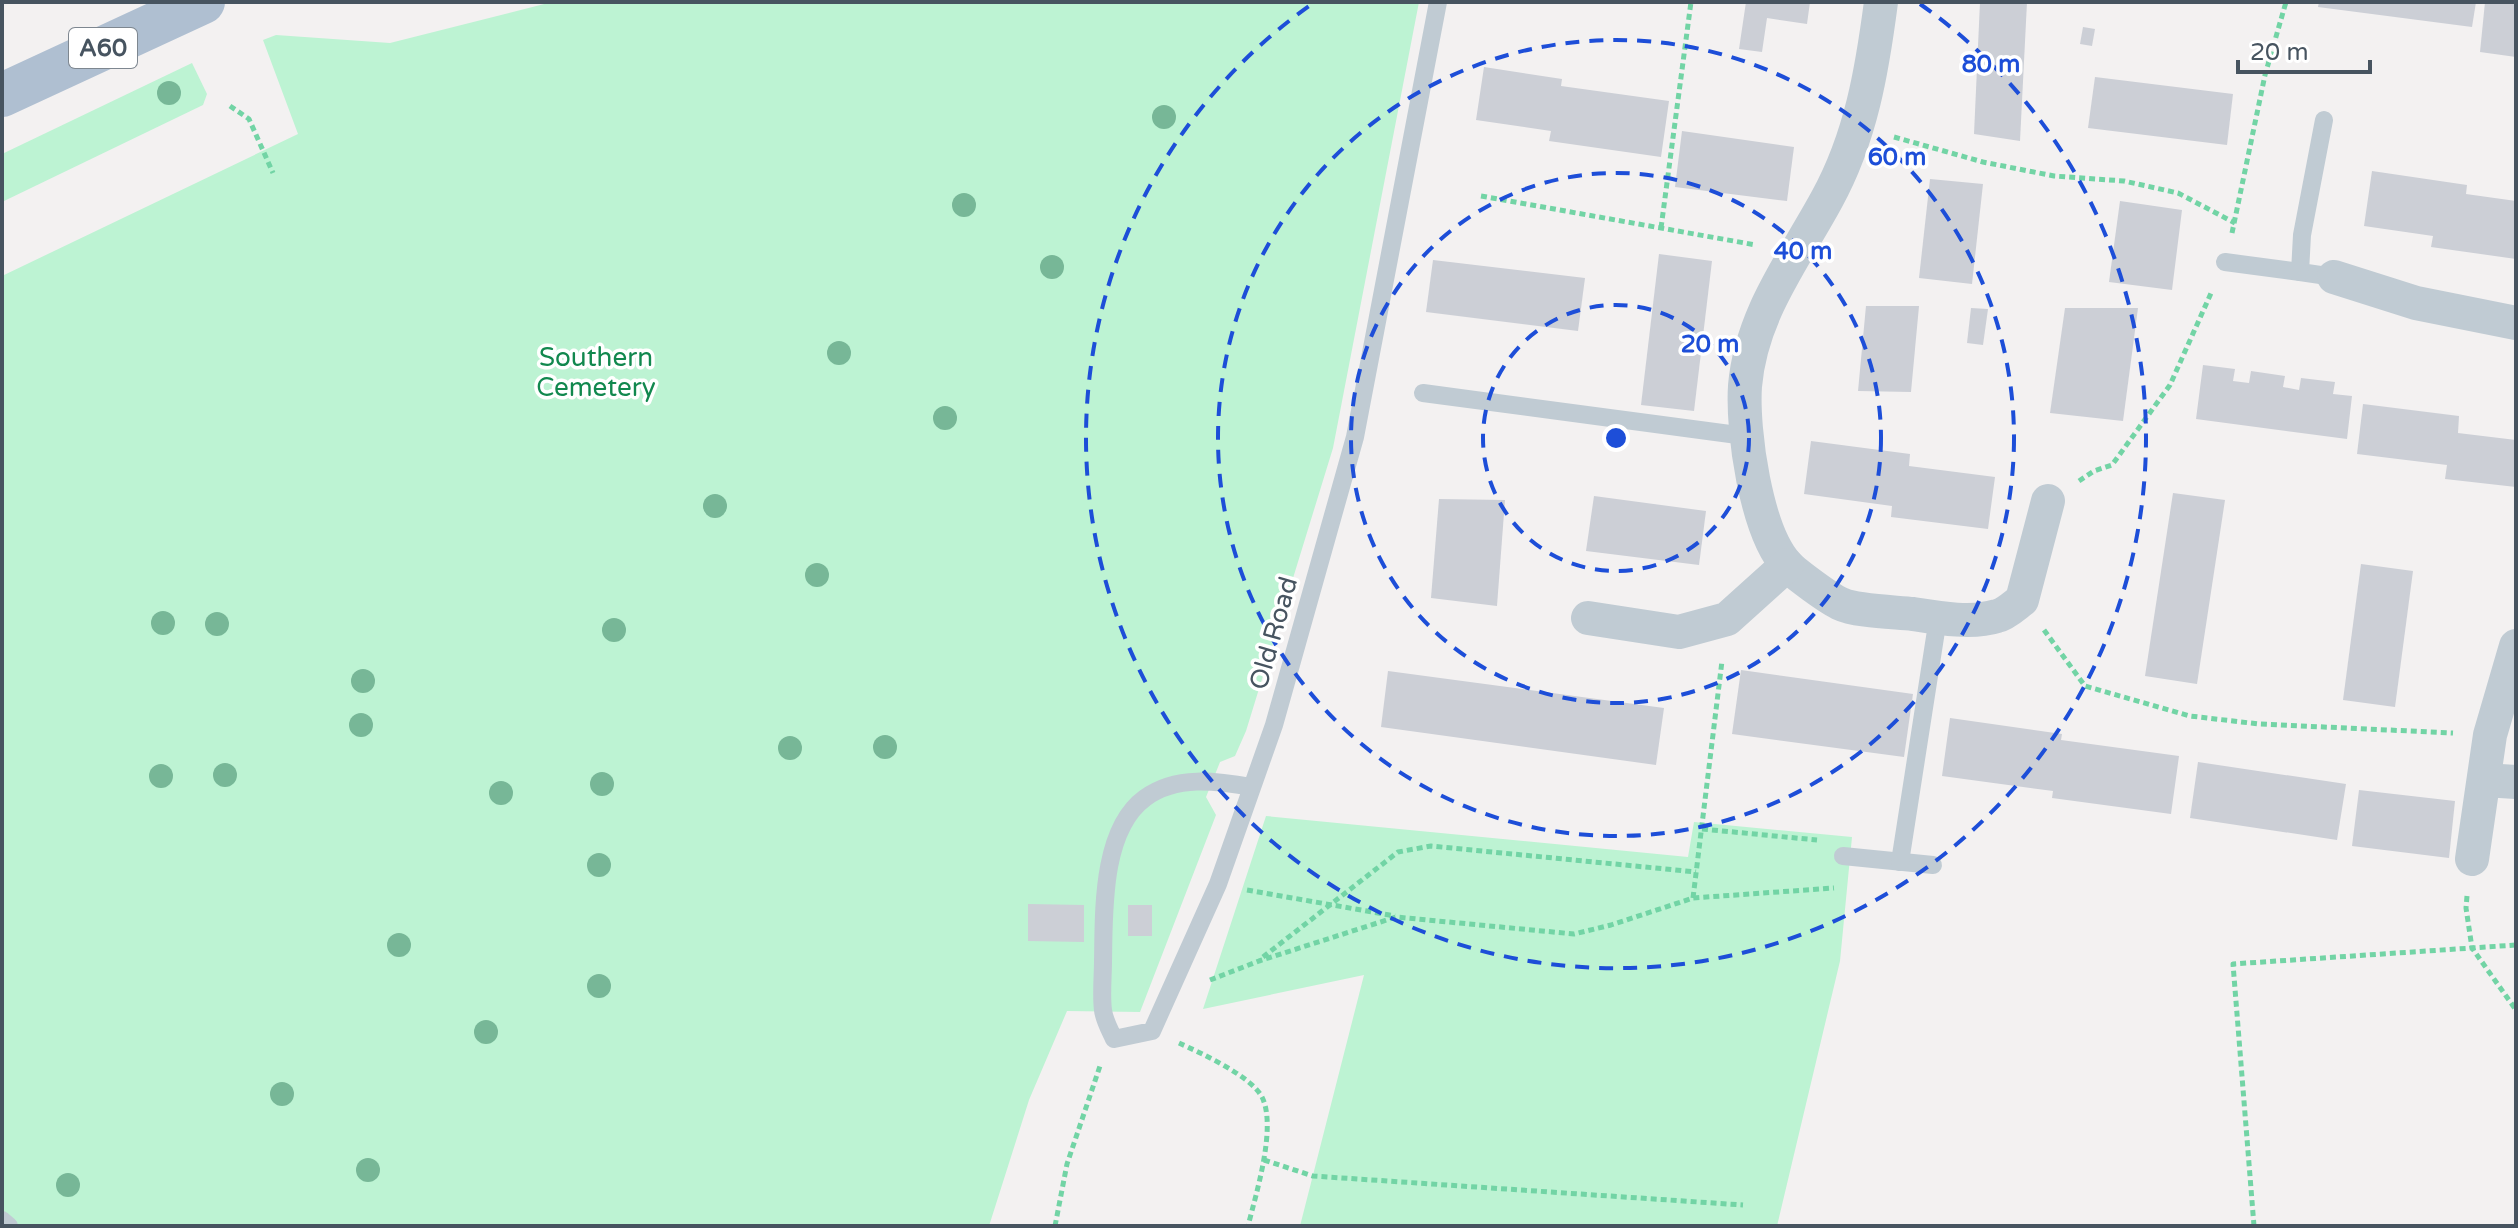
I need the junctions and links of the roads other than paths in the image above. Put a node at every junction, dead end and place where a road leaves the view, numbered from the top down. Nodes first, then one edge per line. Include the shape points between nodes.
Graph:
1 (203, 2) edge
2 (1438, 2) edge
3 (1881, 2) edge
4 (2, 95) edge
5 (2324, 120) dead end
6 (2225, 262) dead end
7 (2300, 272) junction
8 (2334, 277) joint
9 (2516, 323) edge
10 (1423, 393) dead end
11 (1745, 436) junction
12 (2048, 501) dead end
13 (1787, 565) junction
14 (1588, 618) dead end
15 (1938, 618) junction
16 (2516, 646) edge
17 (2500, 781) edge
18 (1252, 787) junction
19 (1843, 856) road end
20 (2472, 859) road end
21 (1900, 862) junction
22 (1933, 865) dead end
23 (2, 1220) edge
24 (9, 1226) edge

1 - 4 main road, A60
2 - 18 lane, Old Road via 1355,437
3 - 11 street via 1860,123 1828,198 1765,308 1753,345 1745,385
5 - 7 lane
6 - 7 lane
7 - 8 lane
8 - 9 street via 2416,303
10 - 11 lane
11 - 13 street via 1764,524
12 - 15 street via 2022,600 1999,616
13 - 14 street via 1727,619 1679,632
13 - 15 street via 1842,605
15 - 21 lane
16 - 17 street via 2490,735
17 - 20 street
18 - 18 lane, Old Road via 1218,884 1152,1031 1114,1039 1103,1011 1104,892 1126,818 1144,798 1170,786 1213,780
19 - 21 lane
21 - 22 lane
23 - 24 lane

